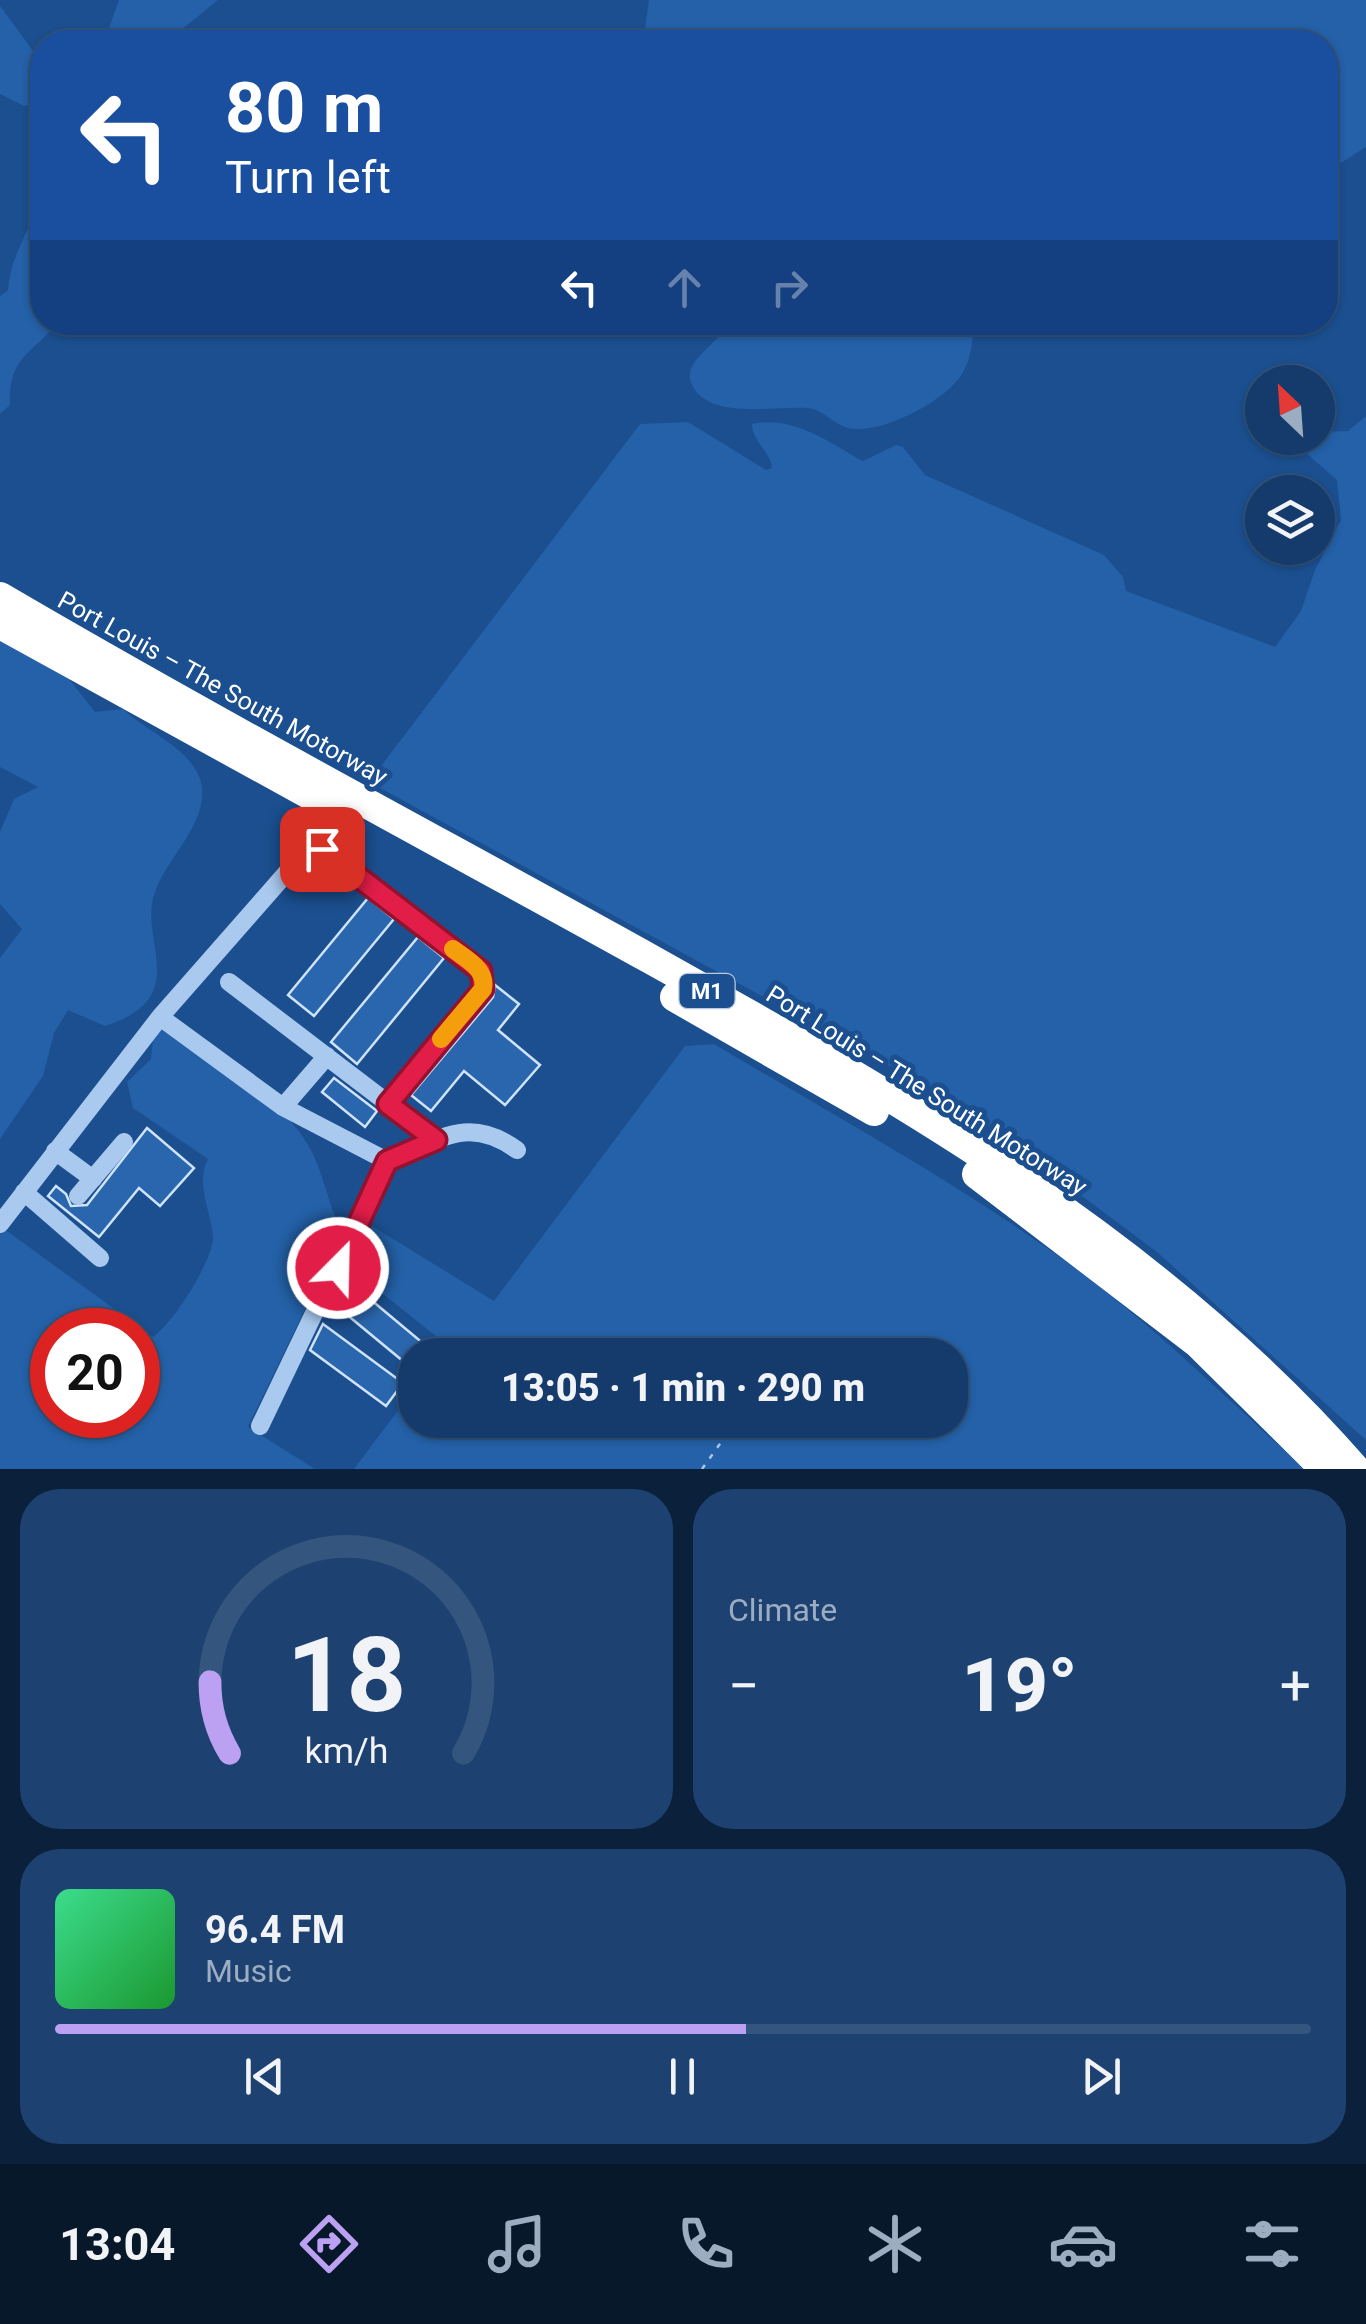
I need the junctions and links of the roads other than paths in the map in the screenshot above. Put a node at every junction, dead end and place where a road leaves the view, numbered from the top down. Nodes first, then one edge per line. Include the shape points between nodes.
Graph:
1 (0, 597) edge
2 (0, 624) edge
3 (229, 982) dead end
4 (160, 1017) junction
5 (327, 1056) junction
6 (388, 1104) junction
7 (283, 1107) junction
8 (436, 1140) junction
9 (124, 1142) dead end
10 (517, 1150) dead end
11 (56, 1151) junction
12 (387, 1161) junction
13 (93, 1179) junction
14 (24, 1192) junction
15 (78, 1196) dead end
16 (0, 1224) edge
17 (100, 1258) dead end
18 (260, 1426) dead end
19 (1325, 1469) edge
20 (1355, 1469) edge

1 - 20 highway, Port Louis – The South Motorway / M1 via 830,1060 991,1159 1071,1213 1194,1312
2 - 19 highway, Port Louis – The South Motorway / M1 via 822,1080 988,1180 1198,1343
3 - 5 lane
4 - 6 lane via 296,862 322,849 481,971 484,980
4 - 7 lane
4 - 11 lane
5 - 6 lane
5 - 7 lane
6 - 8 lane
7 - 12 lane
8 - 10 lane via 486,1130
8 - 12 lane
9 - 13 lane
11 - 13 lane
11 - 14 lane
12 - 18 lane
13 - 15 lane
14 - 16 lane
14 - 17 lane

